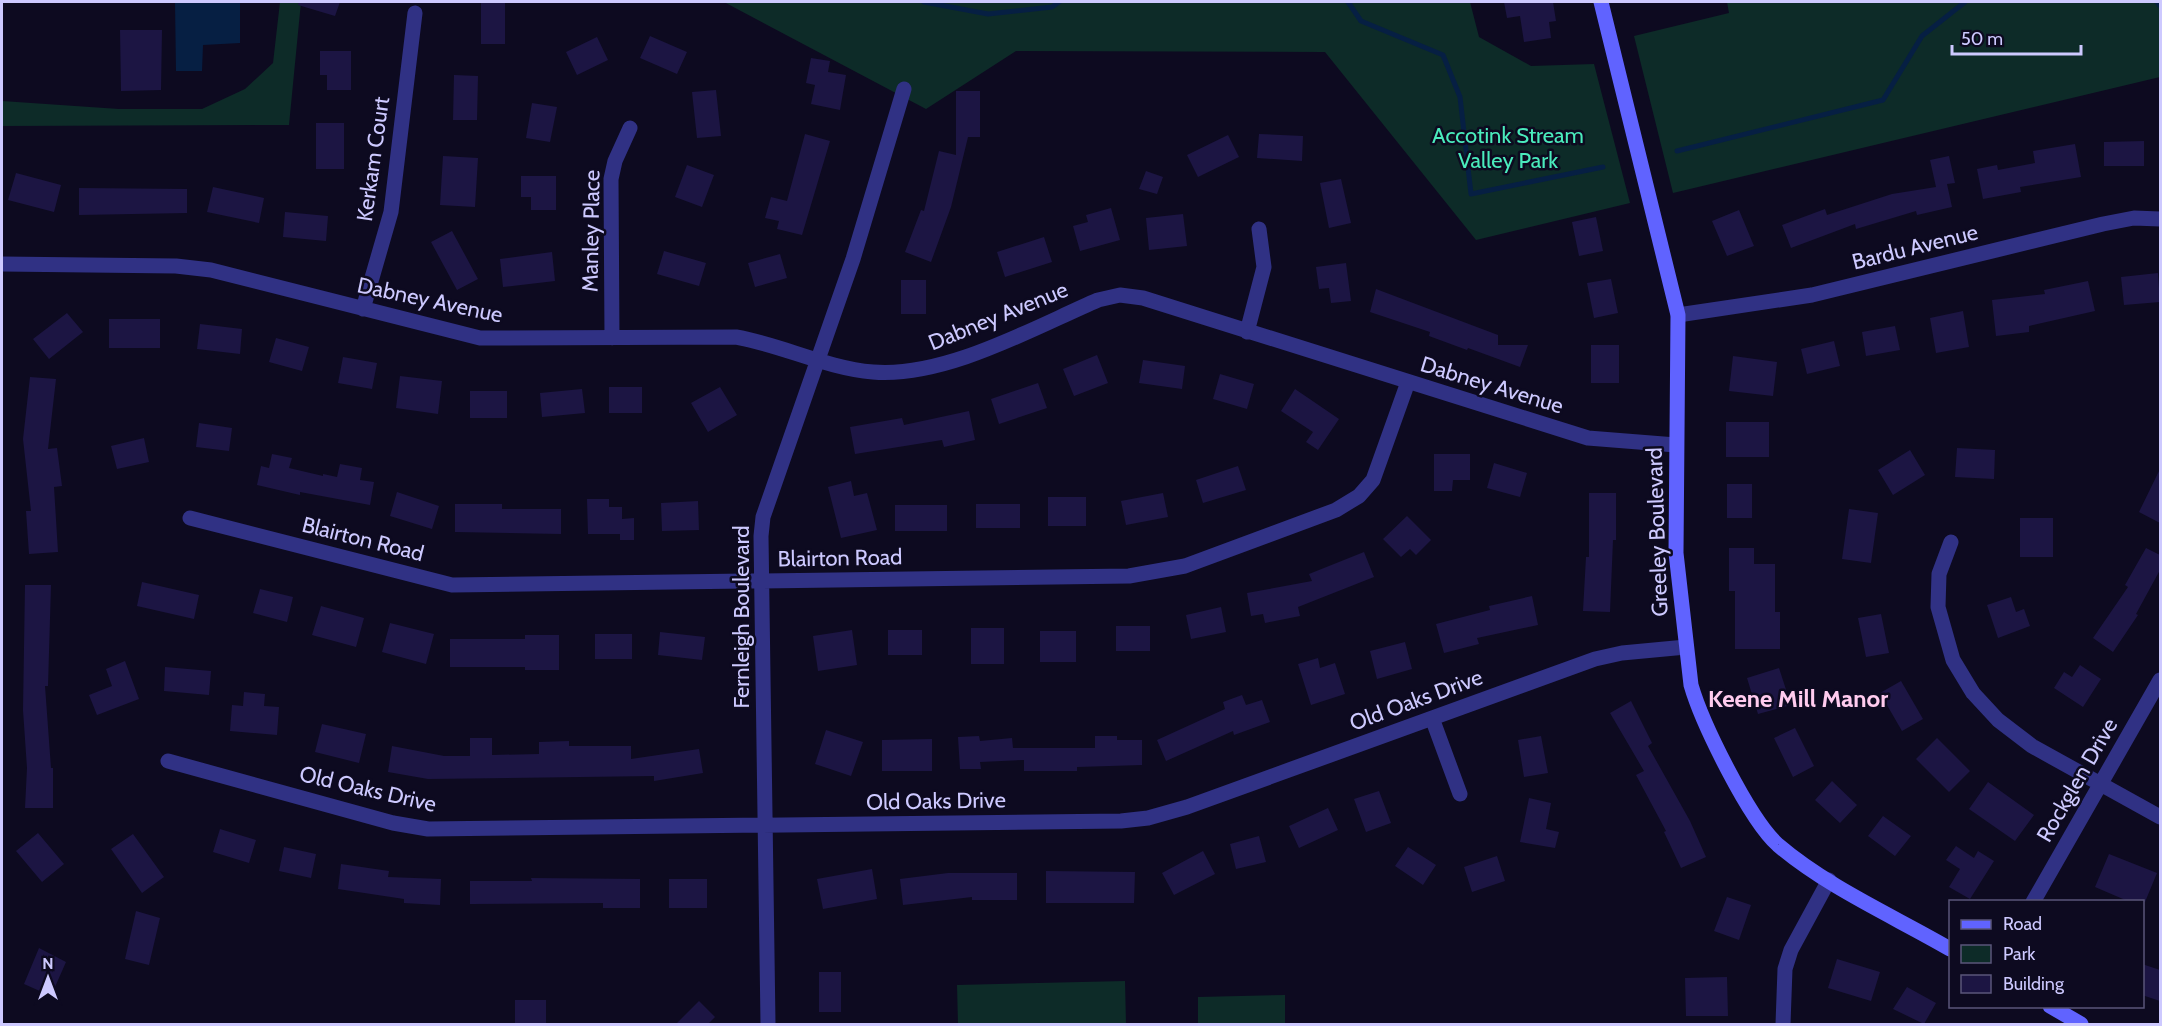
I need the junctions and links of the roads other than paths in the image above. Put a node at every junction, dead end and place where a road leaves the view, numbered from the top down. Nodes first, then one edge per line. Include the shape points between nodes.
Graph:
1 (1601, 2) edge
2 (415, 13) dead end
3 (904, 89) dead end
4 (630, 128) dead end
5 (2160, 219) edge
6 (1259, 229) dead end
7 (2, 264) edge
8 (363, 309) junction
9 (1678, 315) junction
10 (1247, 332) junction
11 (612, 338) junction
12 (819, 360) junction
13 (1408, 382) junction
14 (1676, 445) junction
15 (190, 518) dead end
16 (1951, 542) dead end
17 (762, 581) junction
18 (1686, 647) junction
19 (2160, 680) edge
20 (1432, 718) junction
21 (168, 761) dead end
22 (2100, 785) junction
23 (1460, 794) dead end
24 (2160, 818) edge
25 (765, 825) junction
26 (1829, 880) junction
27 (2034, 900) edge
28 (1949, 948) edge
29 (2053, 1008) edge
30 (768, 1024) edge
31 (1783, 1024) edge
32 (2081, 1024) edge

1 - 9 street, Greeley Boulevard
2 - 8 street, Kerkam Court via 391,212
3 - 12 street, Fernleigh Boulevard
4 - 11 street, Manley Place via 611,179
5 - 9 street, Bardu Avenue via 2134,218 2103,224 1812,295
6 - 10 street via 1264,267
7 - 8 street, Dabney Avenue via 211,270
8 - 11 street, Dabney Avenue via 480,338
9 - 14 street, Greeley Boulevard
10 - 12 street, Dabney Avenue via 1143,298 1120,296 1098,300 928,369 872,372
10 - 13 street, Dabney Avenue
11 - 12 street, Dabney Avenue via 736,337 762,341
12 - 17 street, Fernleigh Boulevard via 763,517
13 - 14 street, Dabney Avenue via 1588,438
13 - 17 street, Blairton Road via 1378,469 1359,496 1336,510 1185,566 1129,576
14 - 18 street, Greeley Boulevard via 1676,553
15 - 17 street, Blairton Road via 452,585
16 - 22 street via 1940,574 1938,608 1945,640 1961,676 1985,707 2012,732
17 - 25 street, Fernleigh Boulevard
18 - 20 street, Old Oaks Drive via 1595,659
18 - 26 street, Greeley Boulevard via 1691,685 1701,716 1757,819 1777,844
19 - 22 street, Rockglen Drive
20 - 23 street
20 - 25 street, Old Oaks Drive via 1148,818
21 - 25 street, Old Oaks Drive via 393,823 428,829
22 - 24 street
22 - 27 street, Rockglen Drive
25 - 30 street, Fernleigh Boulevard
26 - 28 street, Greeley Boulevard
26 - 31 street via 1791,950 1785,969
29 - 32 street

